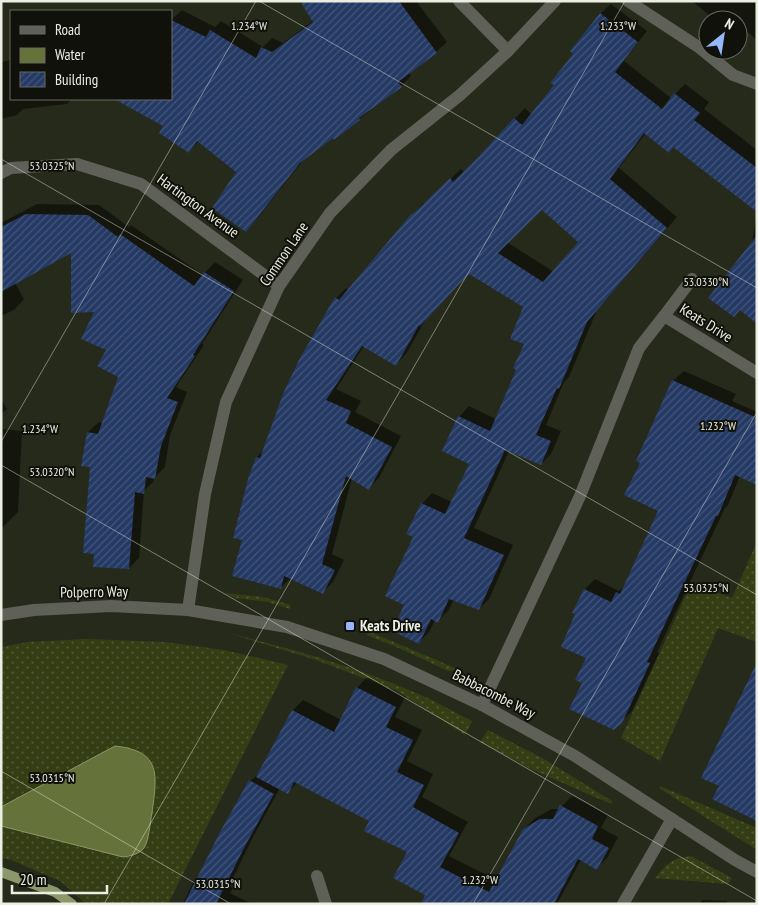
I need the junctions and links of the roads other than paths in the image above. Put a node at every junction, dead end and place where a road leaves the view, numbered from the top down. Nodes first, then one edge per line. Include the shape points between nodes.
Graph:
1 (459, 1) edge
2 (555, 1) edge
3 (628, 1) edge
4 (508, 51) junction
5 (757, 84) edge
6 (1, 173) edge
7 (692, 279) dead end
8 (279, 286) junction
9 (664, 316) junction
10 (757, 373) edge
11 (188, 610) junction
12 (1, 615) edge
13 (482, 705) junction
14 (672, 819) junction
15 (757, 872) edge
16 (317, 876) dead end
17 (326, 904) edge
18 (623, 904) edge

1 - 4 street
2 - 4 street, Common Lane
3 - 5 street via 700,48 733,75
4 - 8 street, Common Lane via 392,150 330,213
6 - 8 street, Hartington Avenue via 10,168 77,164 141,184
7 - 9 street, Keats Drive
8 - 11 street, Common Lane via 226,402 205,494
9 - 10 street, Keats Drive
9 - 13 street, Keats Drive via 639,348 580,496
11 - 12 street, Polperro Way via 111,606
11 - 13 street, Babbacombe Way via 287,626 384,659
13 - 14 street, Babbacombe Way via 575,756
14 - 15 street, Babbacombe Way
14 - 18 street
16 - 17 street

